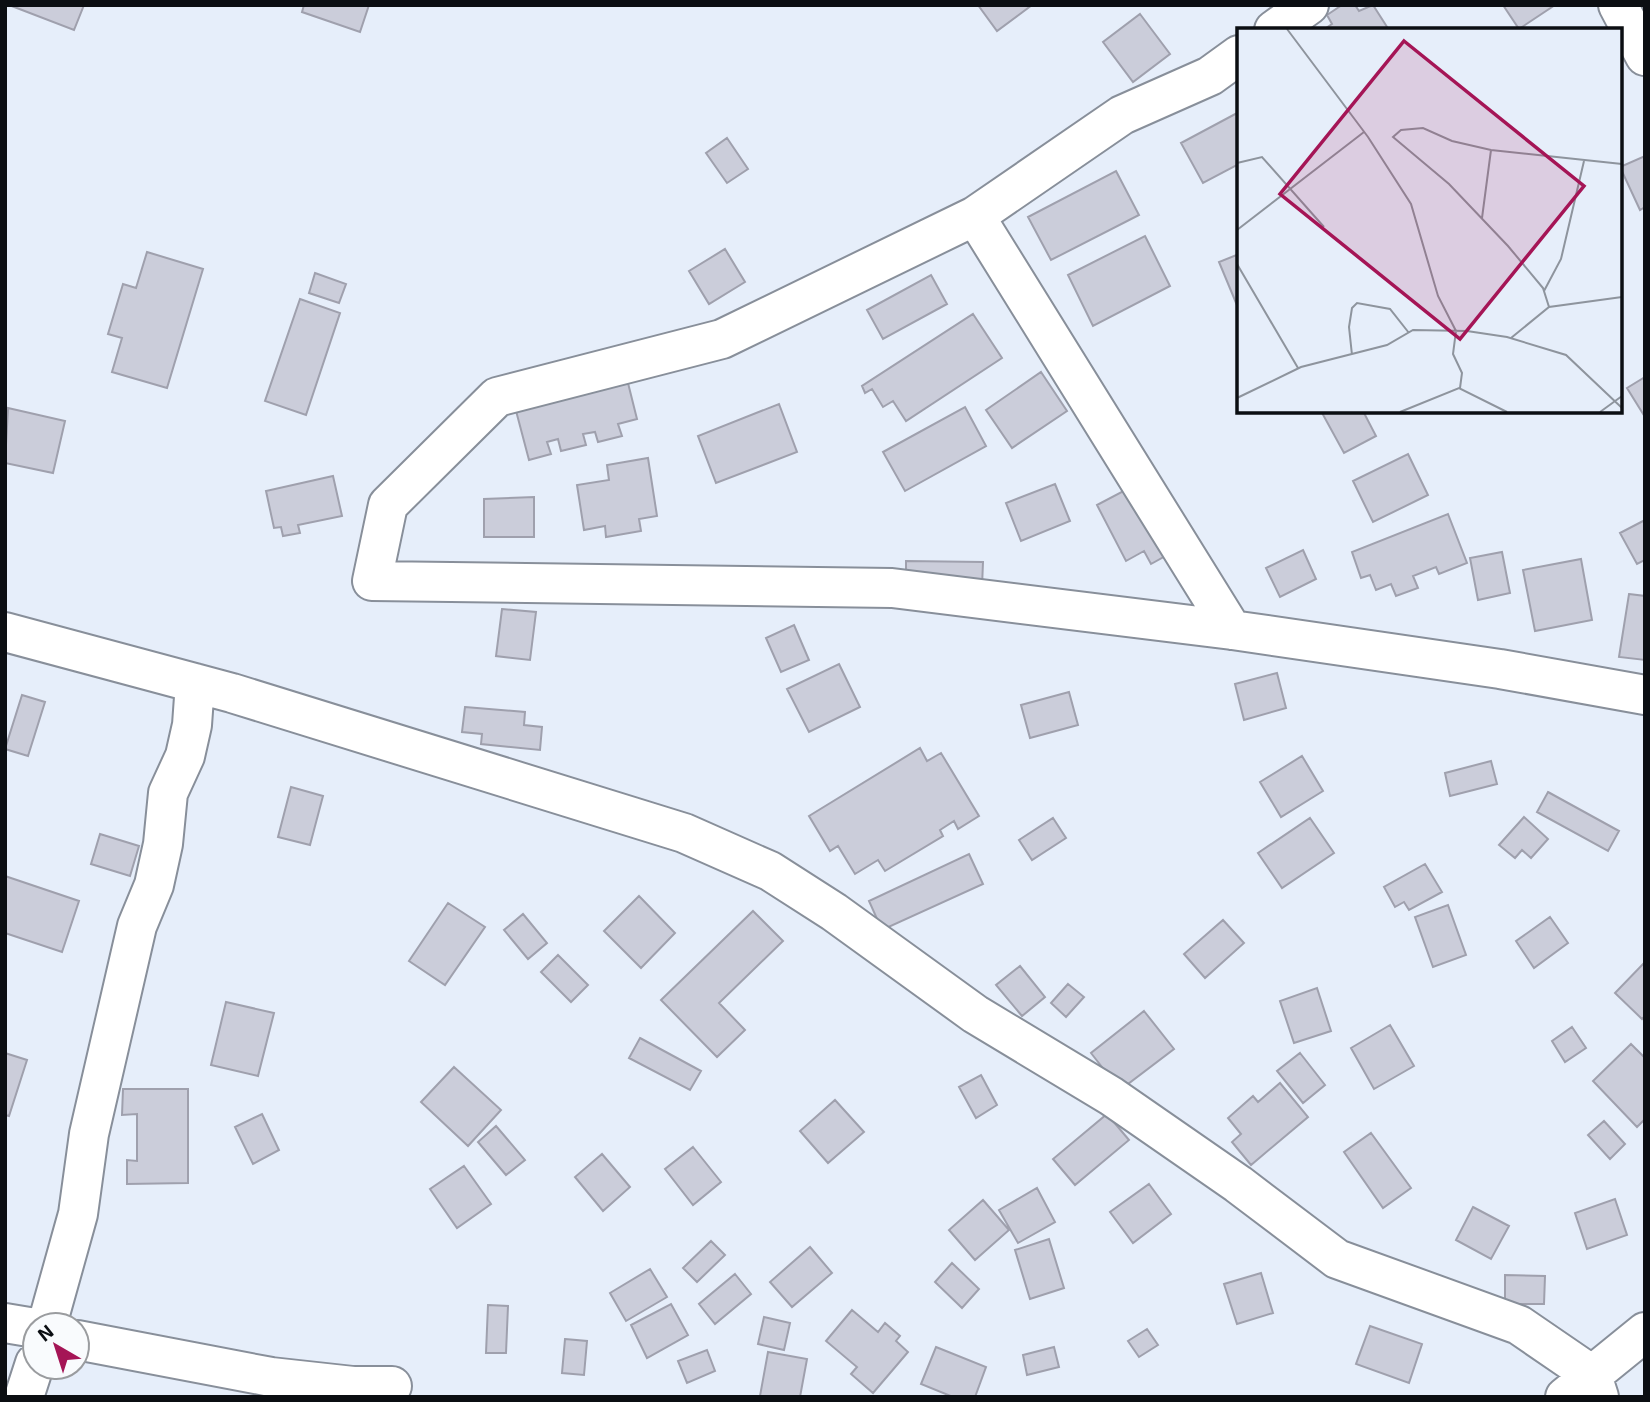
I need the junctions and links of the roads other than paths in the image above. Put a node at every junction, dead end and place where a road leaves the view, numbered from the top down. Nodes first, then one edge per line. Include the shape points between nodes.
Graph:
1 (1309, 5) edge
2 (1618, 5) edge
3 (1277, 28) edge
4 (1237, 56) edge
5 (1645, 56) edge
6 (975, 216) junction
7 (1232, 630) junction
8 (5, 632) edge
9 (195, 683) junction
10 (1645, 695) edge
11 (51, 1311) edge
12 (1645, 1332) edge
13 (91, 1343) edge
14 (392, 1386) dead end
15 (1585, 1389) edge

1 - 3 street
2 - 5 street
4 - 6 street via 1210,76 1122,115
6 - 7 street
6 - 7 street via 723,339 497,397 388,505 372,581 892,588
7 - 10 street
8 - 9 street
9 - 11 street via 185,756 168,793 154,885 137,926 89,1134 78,1214
9 - 15 street via 684,833 771,871 975,1014 1111,1096 1336,1259 1519,1325
12 - 15 street
13 - 14 street via 271,1377

